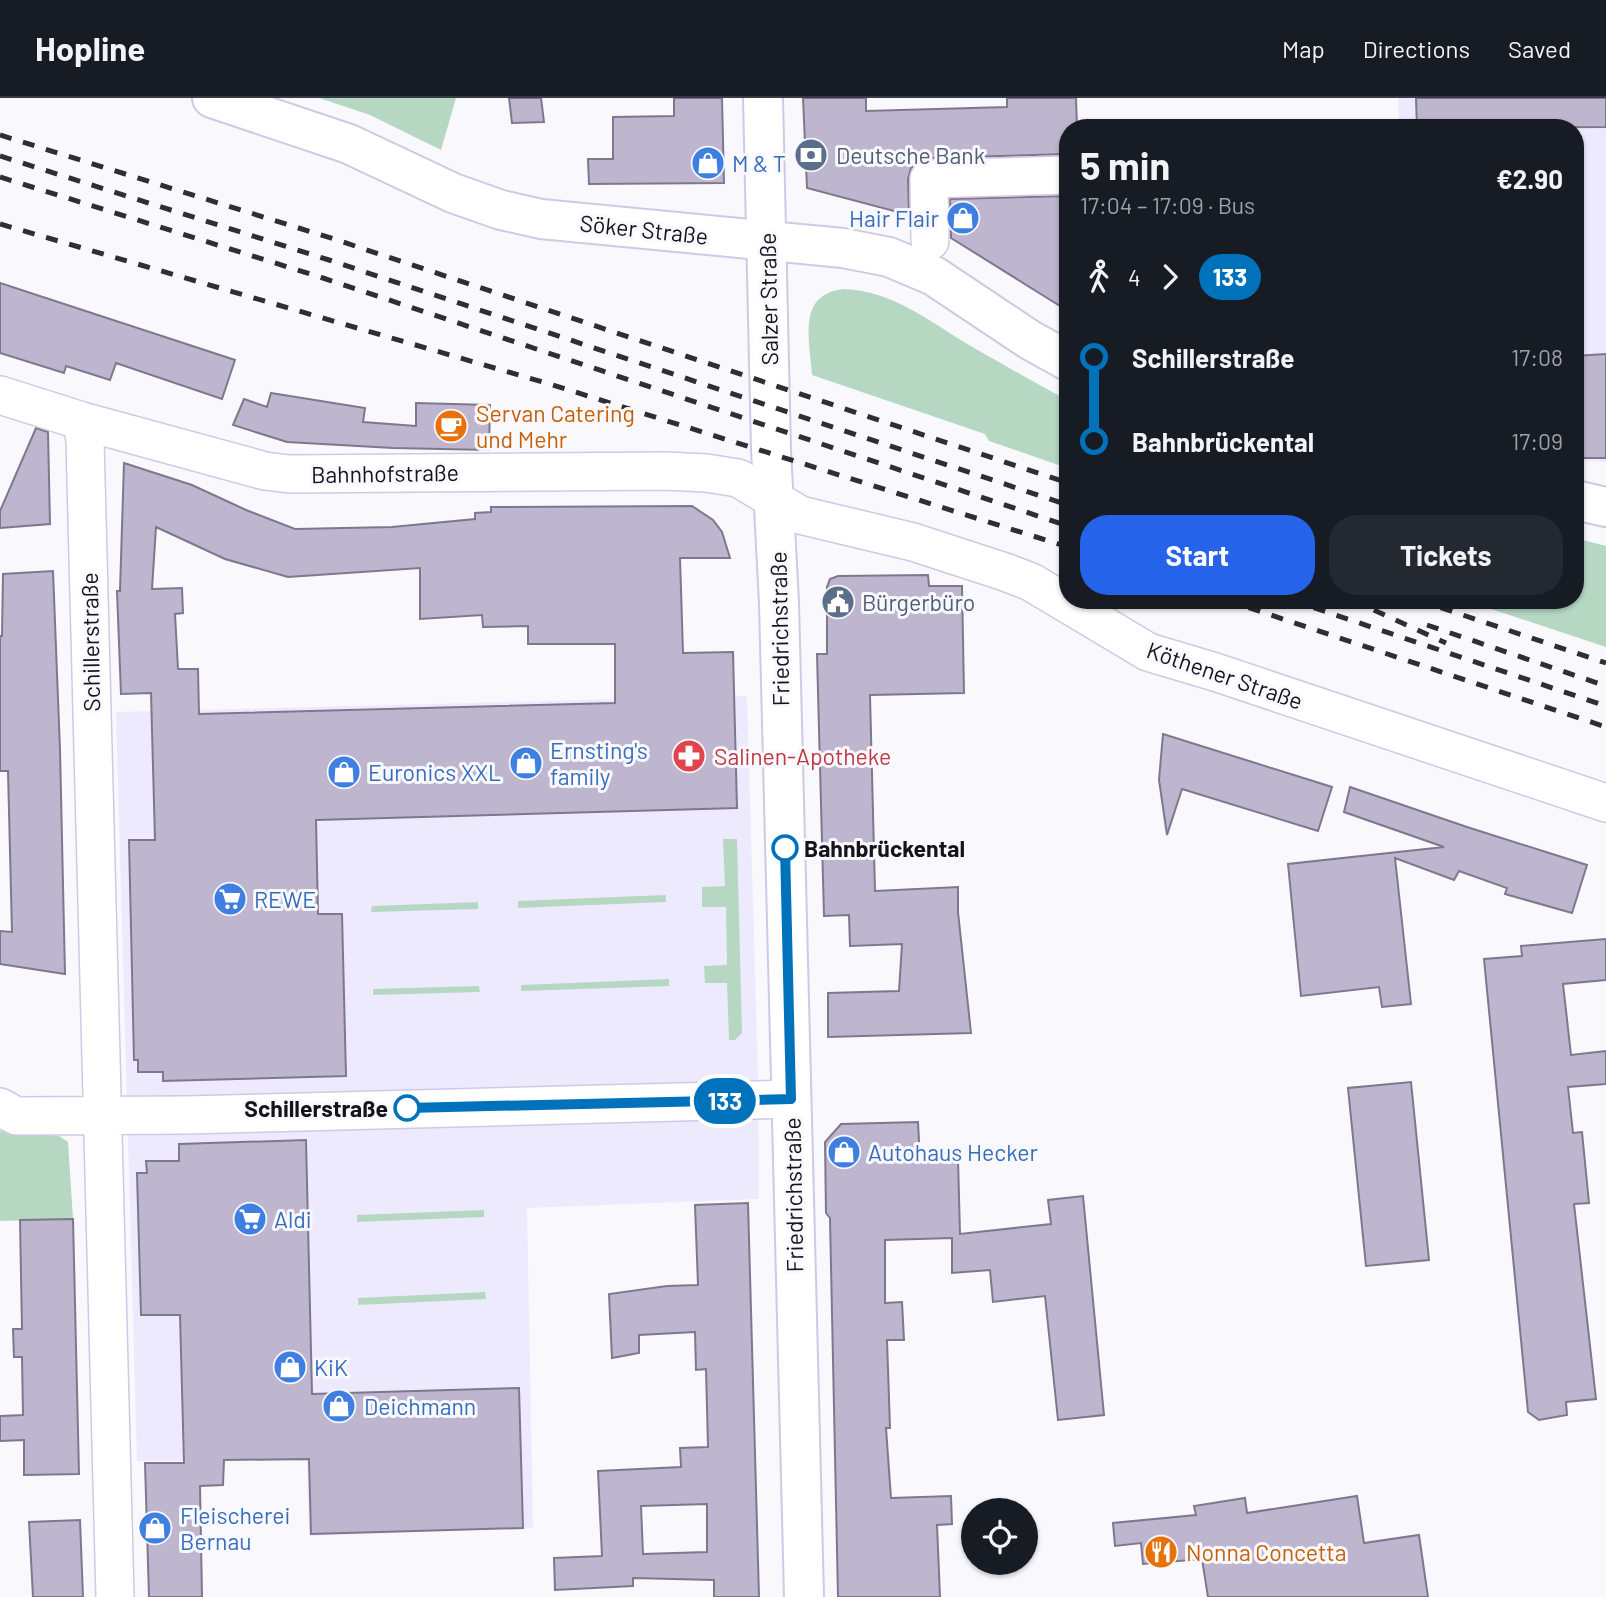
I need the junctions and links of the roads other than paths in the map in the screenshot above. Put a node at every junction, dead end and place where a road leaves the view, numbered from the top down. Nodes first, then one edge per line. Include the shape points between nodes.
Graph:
1 (212, 98) edge
2 (763, 98) edge
3 (1059, 175) edge
4 (767, 241) junction
5 (930, 241) dead end
6 (1059, 356) edge
7 (0, 395) edge
8 (82, 421) junction
9 (775, 500) junction
10 (1584, 502) edge
11 (1606, 507) edge
12 (1059, 599) edge
13 (1076, 609) edge
14 (1606, 803) edge
15 (791, 1099) junction
16 (0, 1107) edge
17 (101, 1116) junction
18 (115, 1597) edge
19 (804, 1597) edge

1 - 4 street, Söker Straße via 349,144 453,194 501,210 541,219
2 - 4 street, Salzer Straße
3 - 5 street via 929,179
4 - 6 street, Söker Straße via 860,251 913,265
4 - 9 street, Salzer Straße
7 - 8 street, Bahnhofstraße
8 - 9 street, Bahnhofstraße via 289,474 692,472 738,478
8 - 17 street, Schillerstraße
9 - 12 street, Köthener Straße via 800,515 913,542 1031,582
9 - 15 street, Friedrichstraße
10 - 11 street
13 - 14 street, Köthener Straße via 1148,652
15 - 17 street
15 - 19 street, Friedrichstraße
16 - 17 street via 16,1116
17 - 18 street, Schillerstraße

